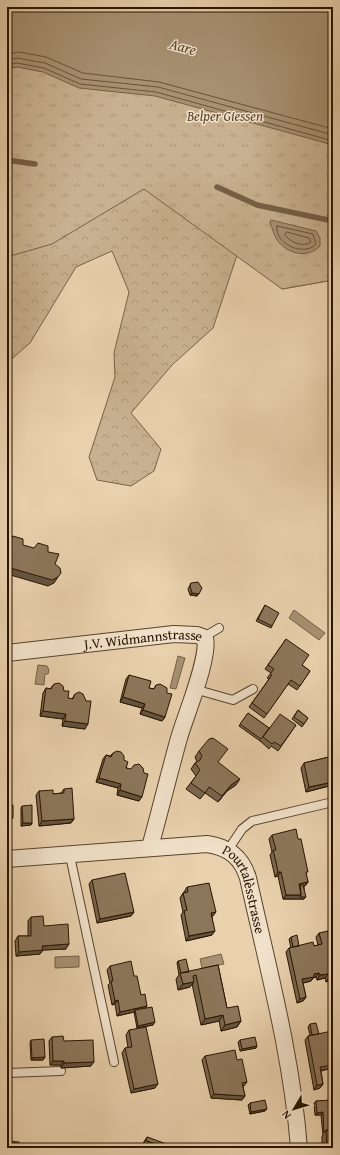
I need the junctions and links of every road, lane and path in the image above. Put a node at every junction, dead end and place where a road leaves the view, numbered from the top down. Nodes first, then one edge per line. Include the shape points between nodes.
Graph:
1 (219, 628) dead end
2 (204, 637) junction
3 (7, 653) edge
4 (194, 689) junction
5 (253, 689) dead end
6 (333, 802) edge
7 (150, 848) junction
8 (228, 850) junction
9 (70, 856) junction
10 (7, 859) edge
11 (114, 1062) dead end
12 (61, 1072) dead end
13 (7, 1073) edge
14 (299, 1148) edge

1 - 2 lane
2 - 3 street, J.V. Widmannstrasse via 174,634
2 - 4 street, J.V. Widmannstrasse via 204,659
4 - 5 lane via 233,700
4 - 7 street, J.V. Widmannstrasse
6 - 8 lane via 252,821 242,829
7 - 8 street, Pourtalèsstrasse via 207,844
7 - 9 street, Pourtalèsstrasse
8 - 14 street, Pourtalèsstrasse via 241,861 248,878 292,1078
9 - 10 street, Pourtalèsstrasse
9 - 11 lane
12 - 13 lane

